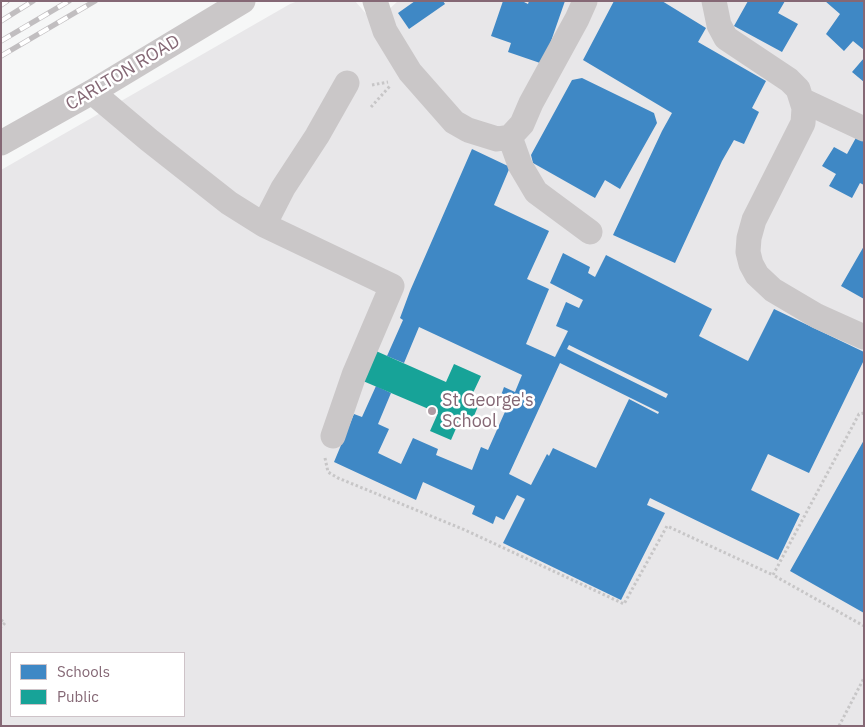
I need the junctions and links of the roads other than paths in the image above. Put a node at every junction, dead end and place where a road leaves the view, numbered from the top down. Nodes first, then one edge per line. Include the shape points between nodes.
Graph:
1 (243, 1) edge
2 (375, 1) edge
3 (584, 1) edge
4 (714, 1) edge
5 (347, 82) road end
6 (92, 92) junction
7 (802, 100) junction
8 (864, 129) edge
9 (510, 138) junction
10 (1, 143) edge
11 (264, 225) junction
12 (590, 232) dead end
13 (864, 337) edge
14 (333, 436) road end

1 - 6 street, CARLTON ROAD
2 - 9 street via 385,31 410,72 454,122 497,139
3 - 9 street via 522,124
4 - 7 street via 719,25 726,38 789,80
5 - 11 street
6 - 10 street, CARLTON ROAD
6 - 11 street via 228,203
7 - 8 street
7 - 13 street via 803,123 748,238 751,264 757,275 773,290 816,316
9 - 12 street via 520,165 536,192
11 - 14 street via 392,286 354,375

